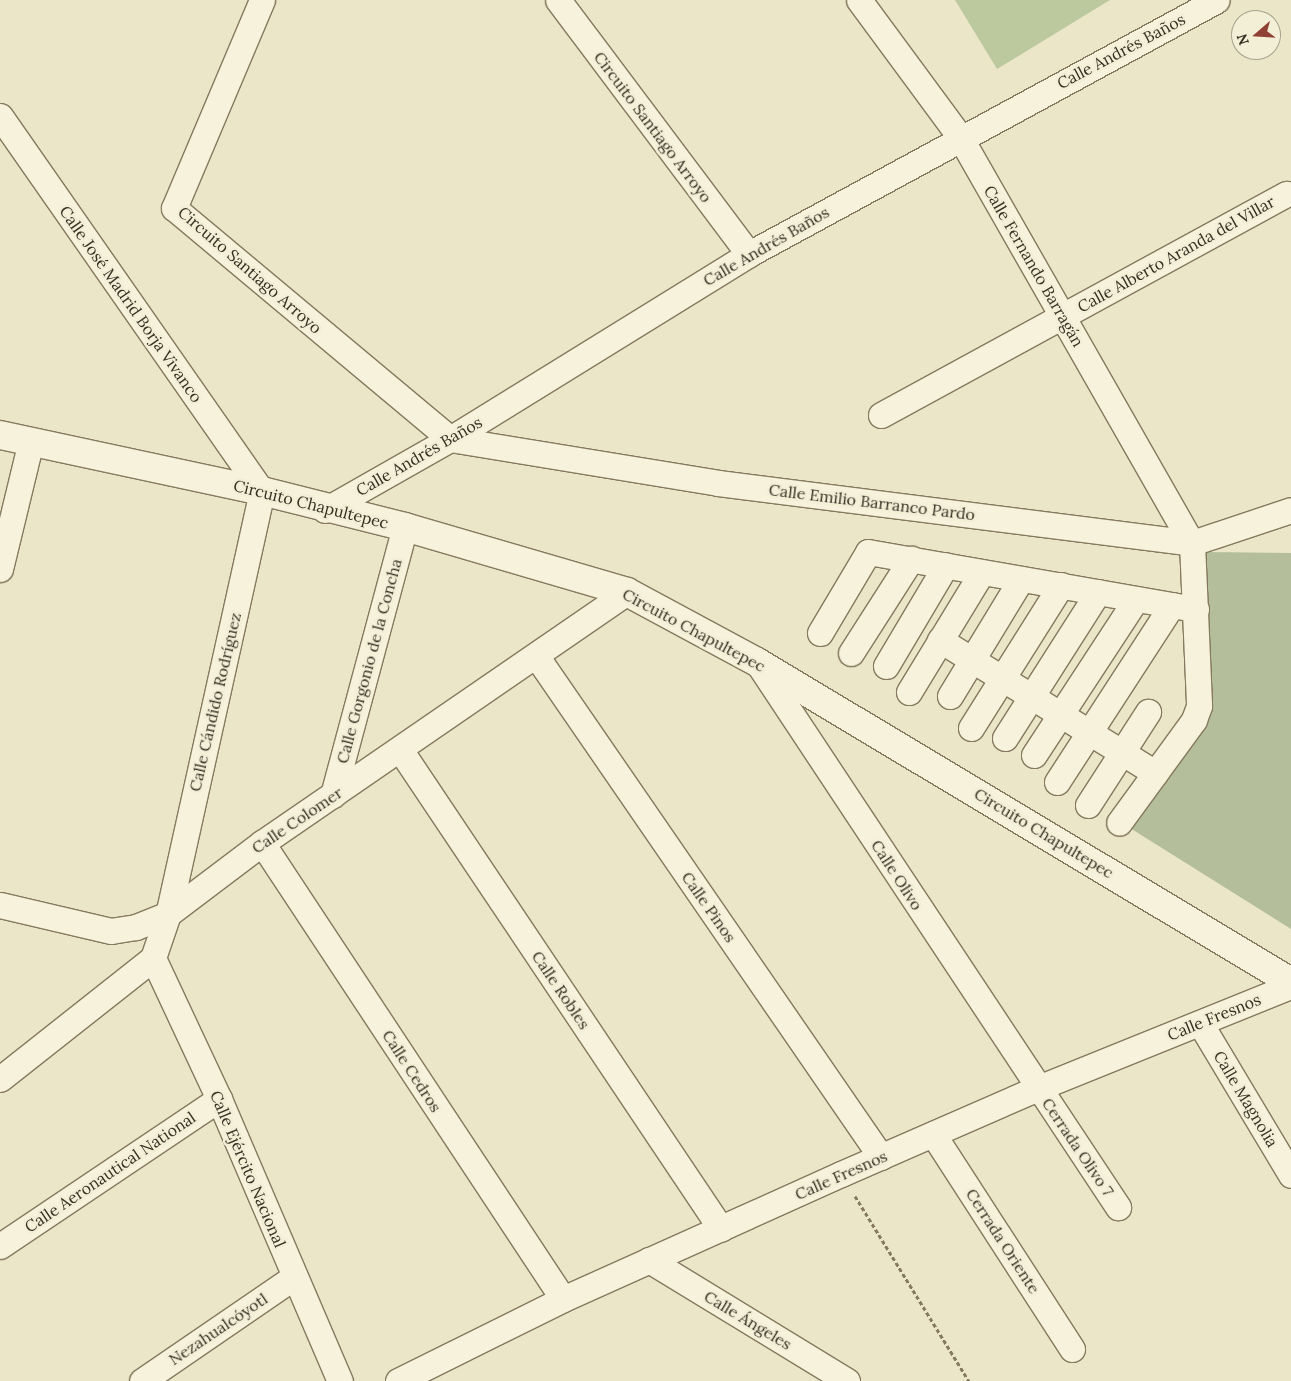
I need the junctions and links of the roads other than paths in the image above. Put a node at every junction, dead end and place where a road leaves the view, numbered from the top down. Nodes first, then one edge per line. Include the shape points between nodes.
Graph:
1 (262, 0) edge
2 (558, 0) edge
3 (858, 0) edge
4 (1217, 0) edge
5 (0, 116) edge
6 (960, 138) junction
7 (1287, 194) dead end
8 (749, 254) junction
9 (1063, 317) junction
10 (881, 415) dead end
11 (0, 435) edge
12 (450, 439) junction
13 (30, 441) junction
14 (262, 491) junction
15 (325, 510) junction
16 (1291, 510) edge
17 (405, 528) junction
18 (1192, 543) junction
19 (911, 559) junction
20 (946, 565) junction
21 (0, 569) edge
22 (982, 572) junction
23 (1021, 579) junction
24 (1060, 586) junction
25 (627, 592) junction
26 (1098, 592) junction
27 (1136, 599) junction
28 (1184, 608) junction
29 (820, 633) dead end
30 (940, 640) junction
31 (851, 652) dead end
32 (536, 657) junction
33 (972, 660) junction
34 (757, 662) junction
35 (886, 666) dead end
36 (1002, 678) junction
37 (909, 692) dead end
38 (950, 696) dead end
39 (1032, 696) junction
40 (1148, 712) dead end
41 (1061, 714) junction
42 (971, 728) dead end
43 (1090, 732) junction
44 (1005, 738) dead end
45 (401, 751) junction
46 (1122, 752) junction
47 (1034, 755) dead end
48 (1155, 773) junction
49 (1058, 782) dead end
50 (333, 795) junction
51 (1088, 805) dead end
52 (1120, 823) dead end
53 (262, 844) junction
54 (0, 905) edge
55 (168, 914) junction
56 (153, 958) junction
57 (1291, 982) edge
58 (1291, 986) edge
59 (1200, 1022) junction
60 (0, 1079) edge
61 (1038, 1088) junction
62 (219, 1099) junction
63 (934, 1134) junction
64 (881, 1157) junction
65 (1291, 1175) edge
66 (1118, 1207) dead end
67 (721, 1229) junction
68 (0, 1246) edge
69 (648, 1260) junction
70 (294, 1277) junction
71 (563, 1299) junction
72 (1072, 1349) dead end
73 (844, 1380) edge
74 (142, 1381) edge
75 (340, 1381) edge
76 (398, 1381) edge

1 - 12 street, Circuito Santiago Arroyo via 174,208
2 - 8 street, Circuito Santiago Arroyo
3 - 6 street, Calle Fernando Barragán
4 - 6 street, Calle Andrés Baños
5 - 14 street, Calle José Madrid Borja Vivanco
6 - 8 street, Calle Andrés Baños
6 - 9 street, Calle Fernando Barragán
7 - 9 street, Calle Alberto Aranda del Villar
8 - 12 street, Calle Andrés Baños
9 - 10 street, Calle Alberto Aranda del Villar
9 - 18 street, Calle Fernando Barragán
11 - 13 street, Circuito Chapultepec
12 - 15 street, Calle Andrés Baños
12 - 18 street, Calle Emilio Barranco Pardo via 718,483
13 - 14 street, Circuito Chapultepec
13 - 21 street
14 - 15 street, Circuito Chapultepec
14 - 55 street, Calle Cándido Rodríguez
15 - 17 street, Circuito Chapultepec
16 - 18 street, Calle Emilio Barranco Pardo
17 - 25 street, Circuito Chapultepec
17 - 50 street, Calle Gorgonio de la Concha
18 - 28 street
19 - 20 street
19 - 29 street via 868,552
19 - 31 street
20 - 22 street
20 - 35 street
22 - 23 street
22 - 30 street
23 - 24 street
23 - 33 street
24 - 26 street
24 - 36 street
25 - 32 street, Calle Colomer
25 - 34 street, Circuito Chapultepec
26 - 27 street
26 - 39 street
27 - 28 street
27 - 41 street
28 - 43 street
28 - 48 street via 1199,706 1194,720
30 - 33 street
30 - 37 street
32 - 45 street, Calle Colomer
32 - 64 street, Calle Pinos
33 - 36 street
33 - 38 street
34 - 57 street, Circuito Chapultepec
34 - 61 street, Calle Olivo
36 - 39 street
36 - 42 street
39 - 41 street
39 - 44 street
40 - 46 street
41 - 43 street
41 - 47 street
43 - 46 street
43 - 49 street
45 - 50 street, Calle Colomer
45 - 67 street, Calle Robles
46 - 48 street
46 - 51 street
48 - 52 street
50 - 53 street, Calle Colomer
53 - 55 street, Calle Colomer
53 - 71 street, Calle Cedros
54 - 55 street, Calle Colomer via 111,931 136,927
55 - 56 street
56 - 60 street
56 - 62 street, Calle Ejército Nacional
58 - 59 street, Calle Fresnos
59 - 61 street, Calle Fresnos
59 - 65 street, Calle Magnolia
61 - 63 street, Calle Fresnos
61 - 66 street, Cerrada Olivo 7
62 - 68 street, Calle Aeronautical National
62 - 70 street, Calle Ejército Nacional
63 - 64 street, Calle Fresnos
63 - 72 street, Cerrada Oriente
64 - 67 street, Calle Fresnos
67 - 69 street, Calle Fresnos
69 - 71 street, Calle Fresnos
69 - 73 street, Calle Ángeles
70 - 74 street, Nezahualcóyotl
70 - 75 street, Calle Ejército Nacional
71 - 76 street, Calle Fresnos

